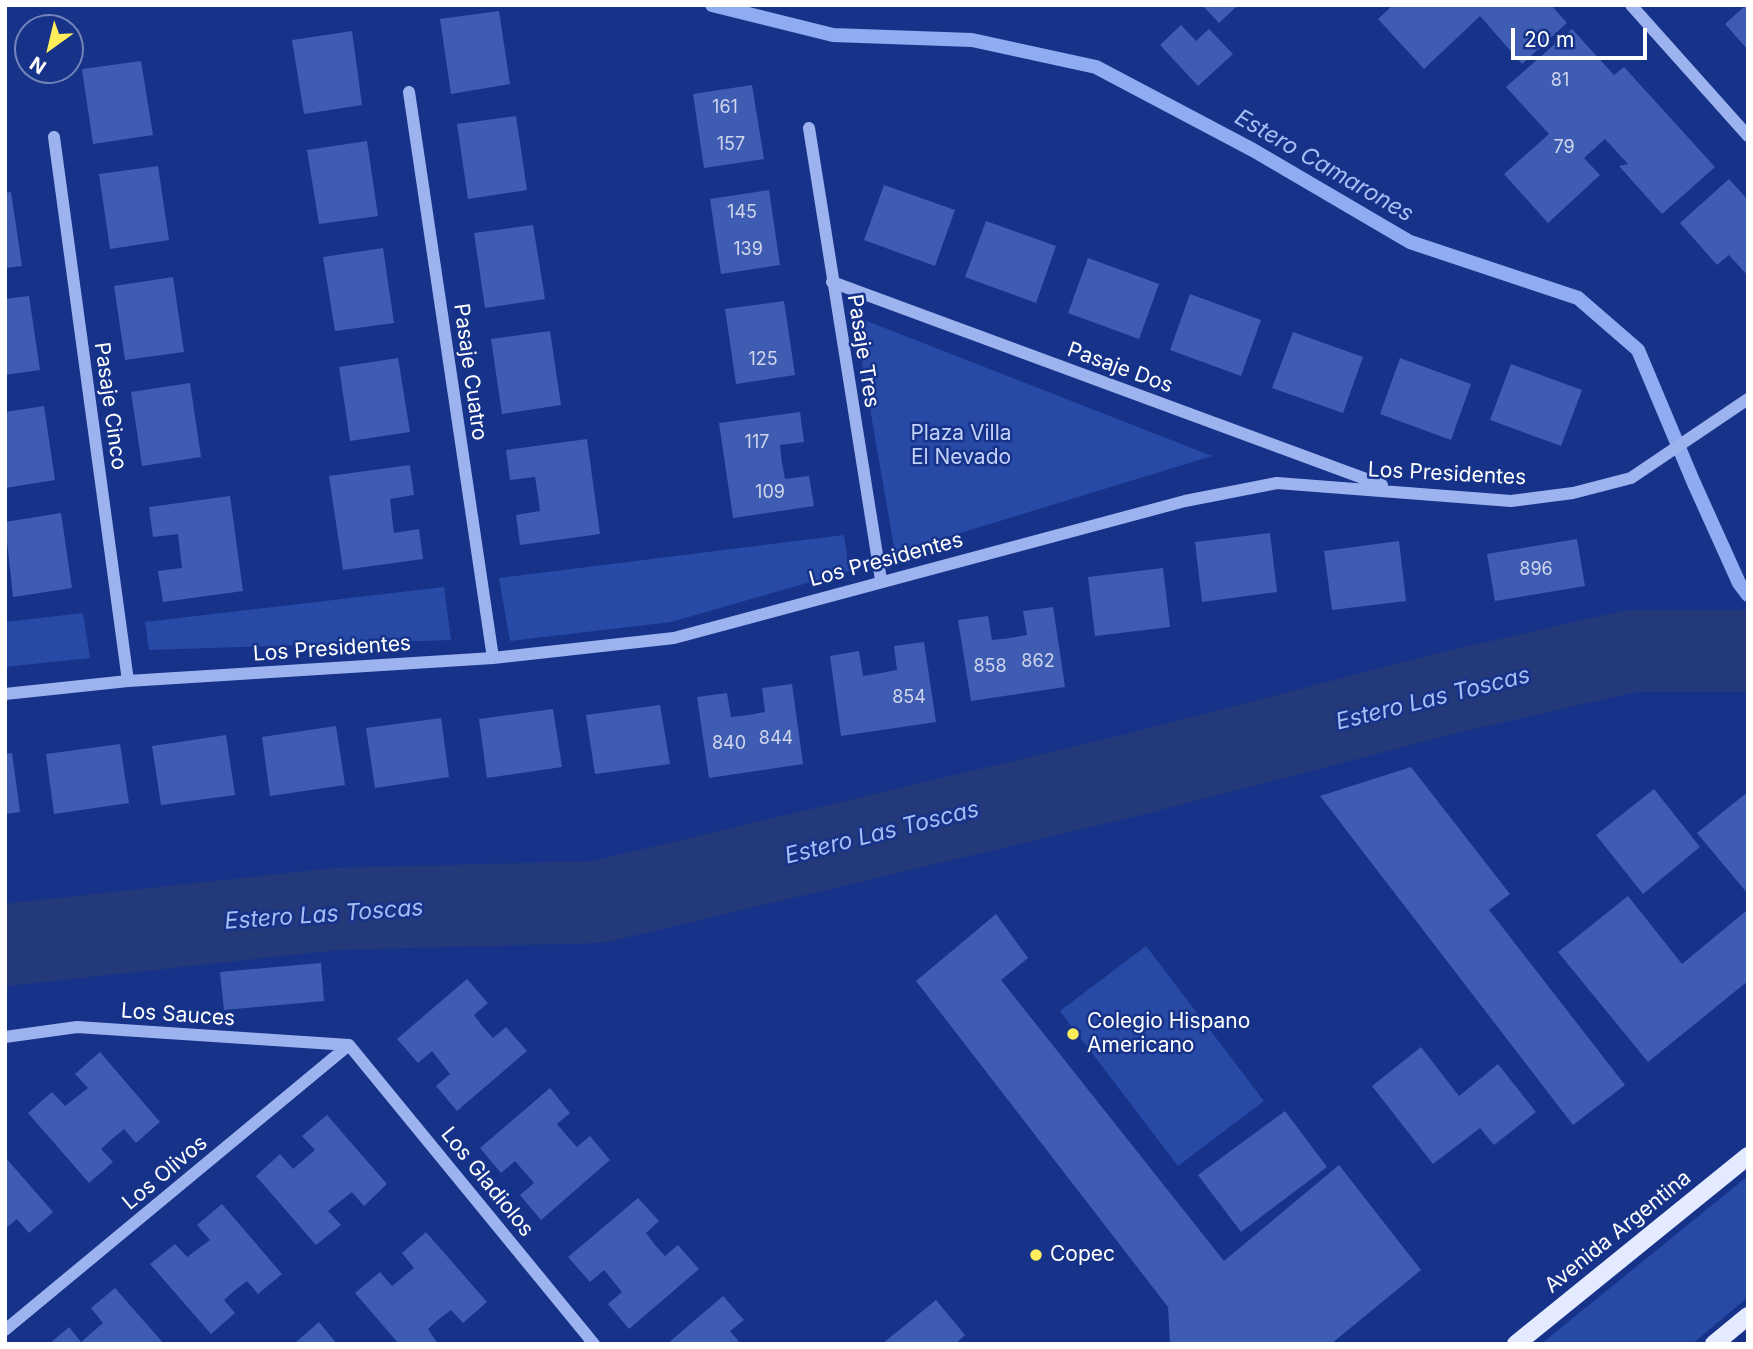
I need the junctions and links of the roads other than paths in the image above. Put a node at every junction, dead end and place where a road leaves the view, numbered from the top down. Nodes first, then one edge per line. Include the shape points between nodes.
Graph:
1 (1631, 5) edge
2 (409, 92) dead end
3 (809, 128) dead end
4 (1748, 136) edge
5 (54, 137) dead end
6 (832, 282) junction
7 (1748, 399) edge
8 (1395, 490) junction
9 (881, 580) junction
10 (493, 657) junction
11 (128, 681) junction
12 (5, 694) edge
13 (5, 1037) edge
14 (349, 1045) junction
15 (1748, 1156) edge
16 (1748, 1316) edge
17 (5, 1330) edge
18 (590, 1342) edge
19 (1516, 1344) edge
20 (1714, 1344) edge

1 - 4 street
2 - 10 street, Pasaje Cuatro
3 - 6 street, Pasaje Tres
5 - 11 street, Pasaje Cinco
6 - 8 street, Pasaje Dos
6 - 9 street, Pasaje Tres
7 - 8 street, Los Presidentes via 1631,478 1573,493 1511,501
8 - 9 street, Los Presidentes via 1277,483 1185,501
9 - 10 street, Los Presidentes via 674,638
10 - 11 street, Los Presidentes
11 - 12 street, Los Presidentes
13 - 14 street, Los Sauces via 77,1027
14 - 17 street, Los Olivos
14 - 18 street, Los Gladiolos
15 - 19 main road, Avenida Argentina
16 - 20 main road

